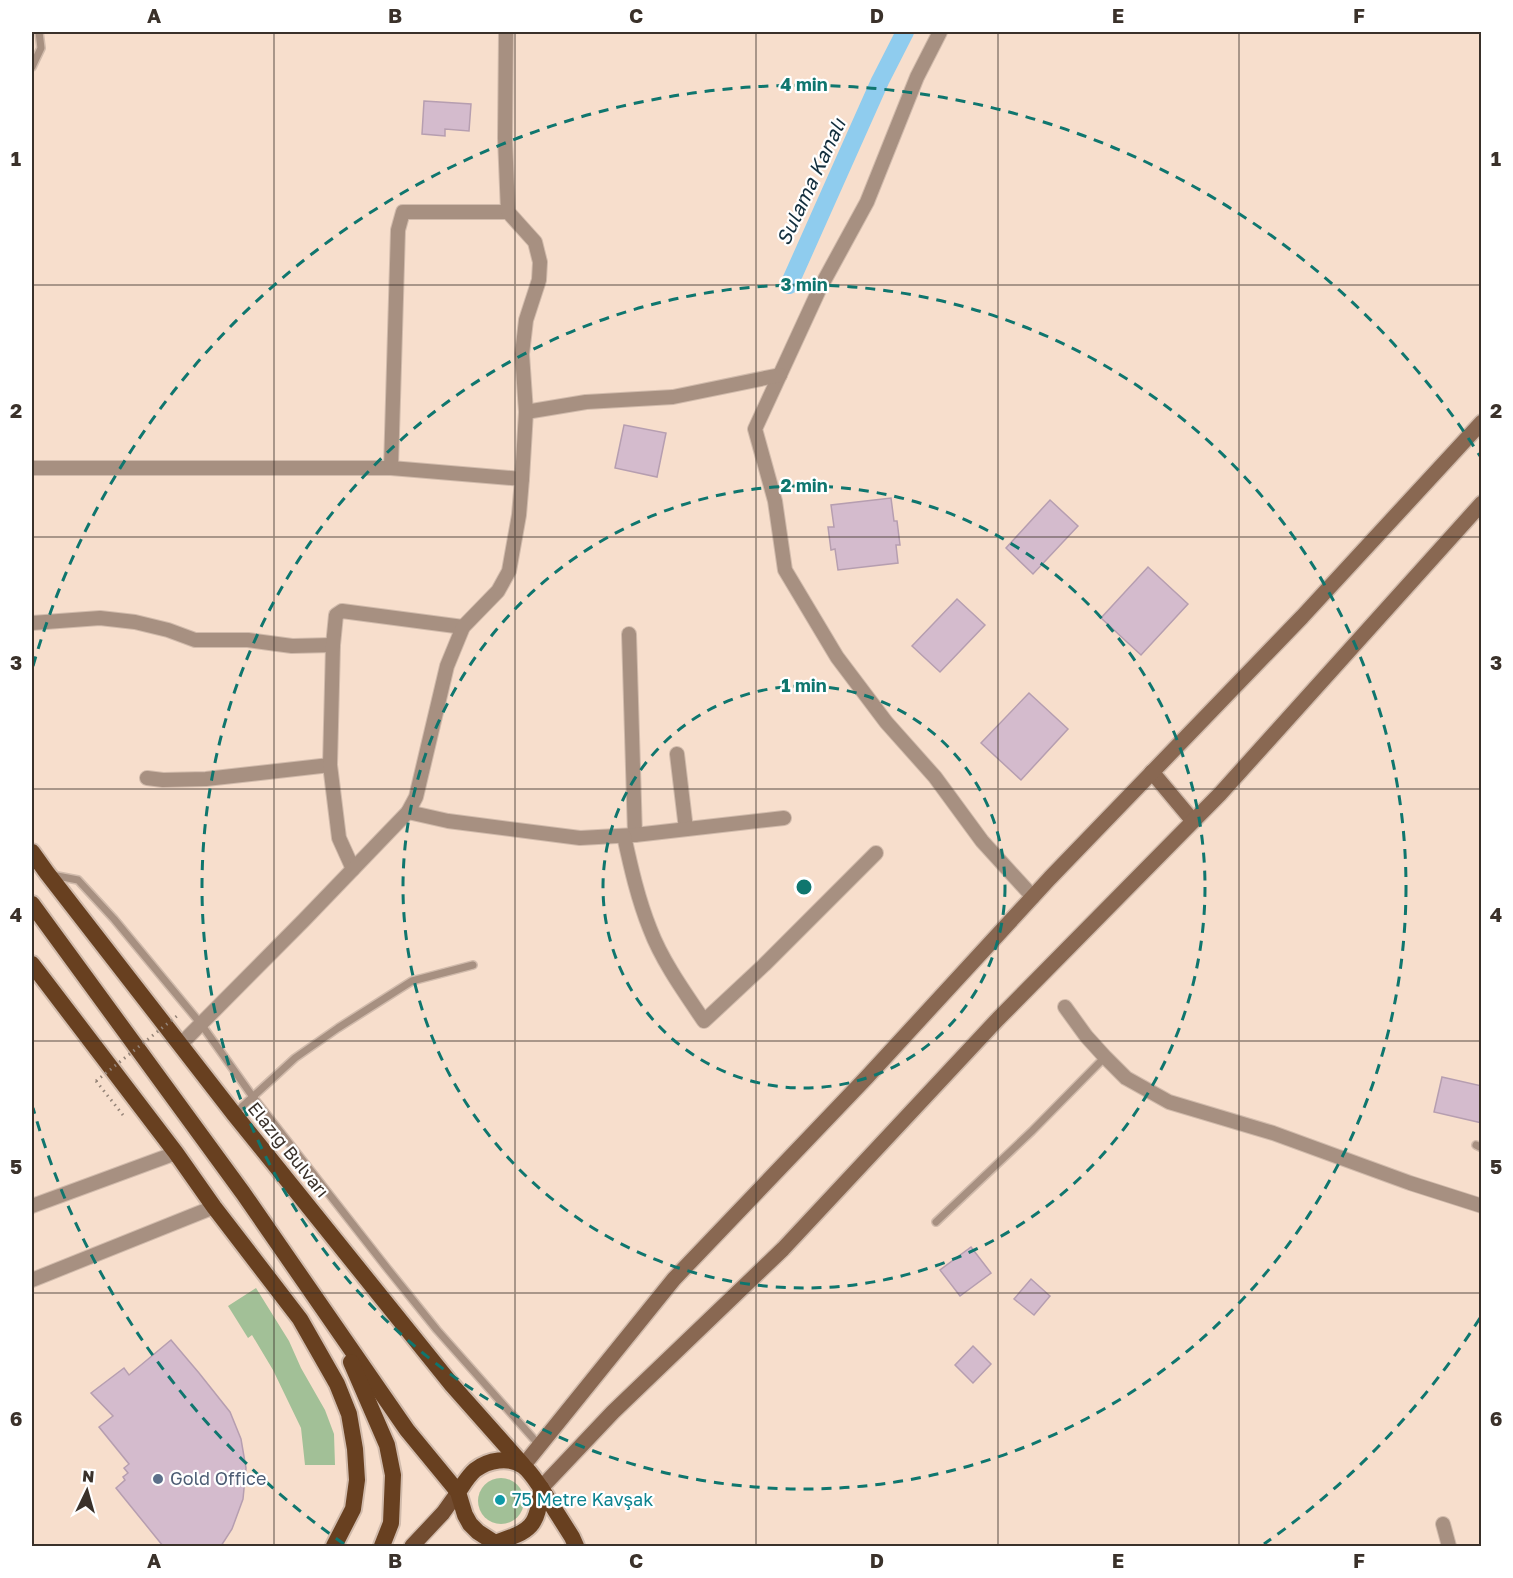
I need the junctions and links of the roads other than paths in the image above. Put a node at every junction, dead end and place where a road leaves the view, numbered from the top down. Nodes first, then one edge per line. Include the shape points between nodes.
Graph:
1 (39, 32) edge
2 (506, 32) edge
3 (940, 32) edge
4 (32, 67) edge
5 (508, 212) junction
6 (780, 375) junction
7 (525, 412) junction
8 (1482, 422) edge
9 (32, 468) edge
10 (391, 468) junction
11 (522, 478) junction
12 (1482, 503) edge
13 (32, 623) edge
14 (463, 627) junction
15 (629, 634) dead end
16 (333, 645) junction
17 (677, 754) dead end
18 (330, 765) junction
19 (1152, 772) junction
20 (147, 778) dead end
21 (408, 812) junction
22 (784, 818) dead end
23 (1193, 821) junction
24 (686, 829) junction
25 (629, 835) junction
26 (33, 853) edge
27 (876, 853) dead end
28 (353, 869) junction
29 (46, 873) junction
30 (1033, 897) junction
31 (32, 904) edge
32 (32, 964) edge
33 (472, 964) dead end
34 (1065, 1007) dead end
35 (201, 1024) junction
36 (180, 1045) junction
37 (1105, 1057) junction
38 (253, 1097) junction
39 (234, 1114) junction
40 (176, 1153) junction
41 (32, 1206) edge
42 (1482, 1206) edge
43 (214, 1207) junction
44 (936, 1222) dead end
45 (32, 1280) edge
46 (333, 1323) junction
47 (540, 1446) junction
48 (523, 1466) junction
49 (541, 1488) junction
50 (458, 1492) junction
51 (1443, 1524) dead end
52 (495, 1545) edge
53 (334, 1546) edge
54 (382, 1546) edge
55 (412, 1546) edge
56 (576, 1546) edge
57 (1449, 1546) edge

1 - 4 lane via 41,48
2 - 5 street
3 - 6 street via 867,202 819,290
5 - 7 street via 535,242 540,262 522,354
5 - 10 street via 404,212 398,230
6 - 7 street via 673,397 586,402
6 - 30 street via 755,429 776,501 785,570 837,657 886,722 935,777 982,841
7 - 11 street
8 - 19 main road
9 - 10 street
10 - 11 street
11 - 14 street via 509,571 498,591
12 - 23 main road
13 - 16 street via 100,618 135,622 195,640
14 - 16 street via 342,611 336,615
14 - 21 street via 447,666 416,797
15 - 25 street
16 - 18 street
17 - 24 street
18 - 20 street via 206,779
18 - 28 street via 339,838
19 - 23 main road
19 - 30 main road
21 - 25 street via 580,838
21 - 28 street
22 - 24 street
23 - 49 main road via 998,1020 783,1249
24 - 25 street
25 - 27 street via 634,882 650,931 704,1021
26 - 29 highway, Elazığ Bulvarı
28 - 35 street
29 - 35 lane via 78,880
29 - 36 highway, Elazığ Bulvarı
30 - 47 main road via 674,1279
31 - 46 highway
32 - 40 highway
33 - 38 lane via 412,981 295,1058
34 - 37 street
35 - 36 street
35 - 38 lane
36 - 39 highway, Elazığ Bulvarı
37 - 42 street via 1126,1078 1169,1102
37 - 44 lane
38 - 39 lane
38 - 47 lane via 437,1330
39 - 48 highway, Elazığ Bulvarı via 452,1385
40 - 41 street
40 - 43 highway
43 - 45 street
43 - 53 highway via 300,1318 349,1414 357,1480 353,1509
46 - 50 highway via 407,1430
46 - 54 highway via 387,1445 393,1474 391,1523
47 - 48 main road
48 - 49 highway
48 - 50 highway via 496,1460 484,1464
49 - 52 highway via 540,1508 530,1527
49 - 56 highway
50 - 52 highway via 471,1524
50 - 55 main road
51 - 57 street

